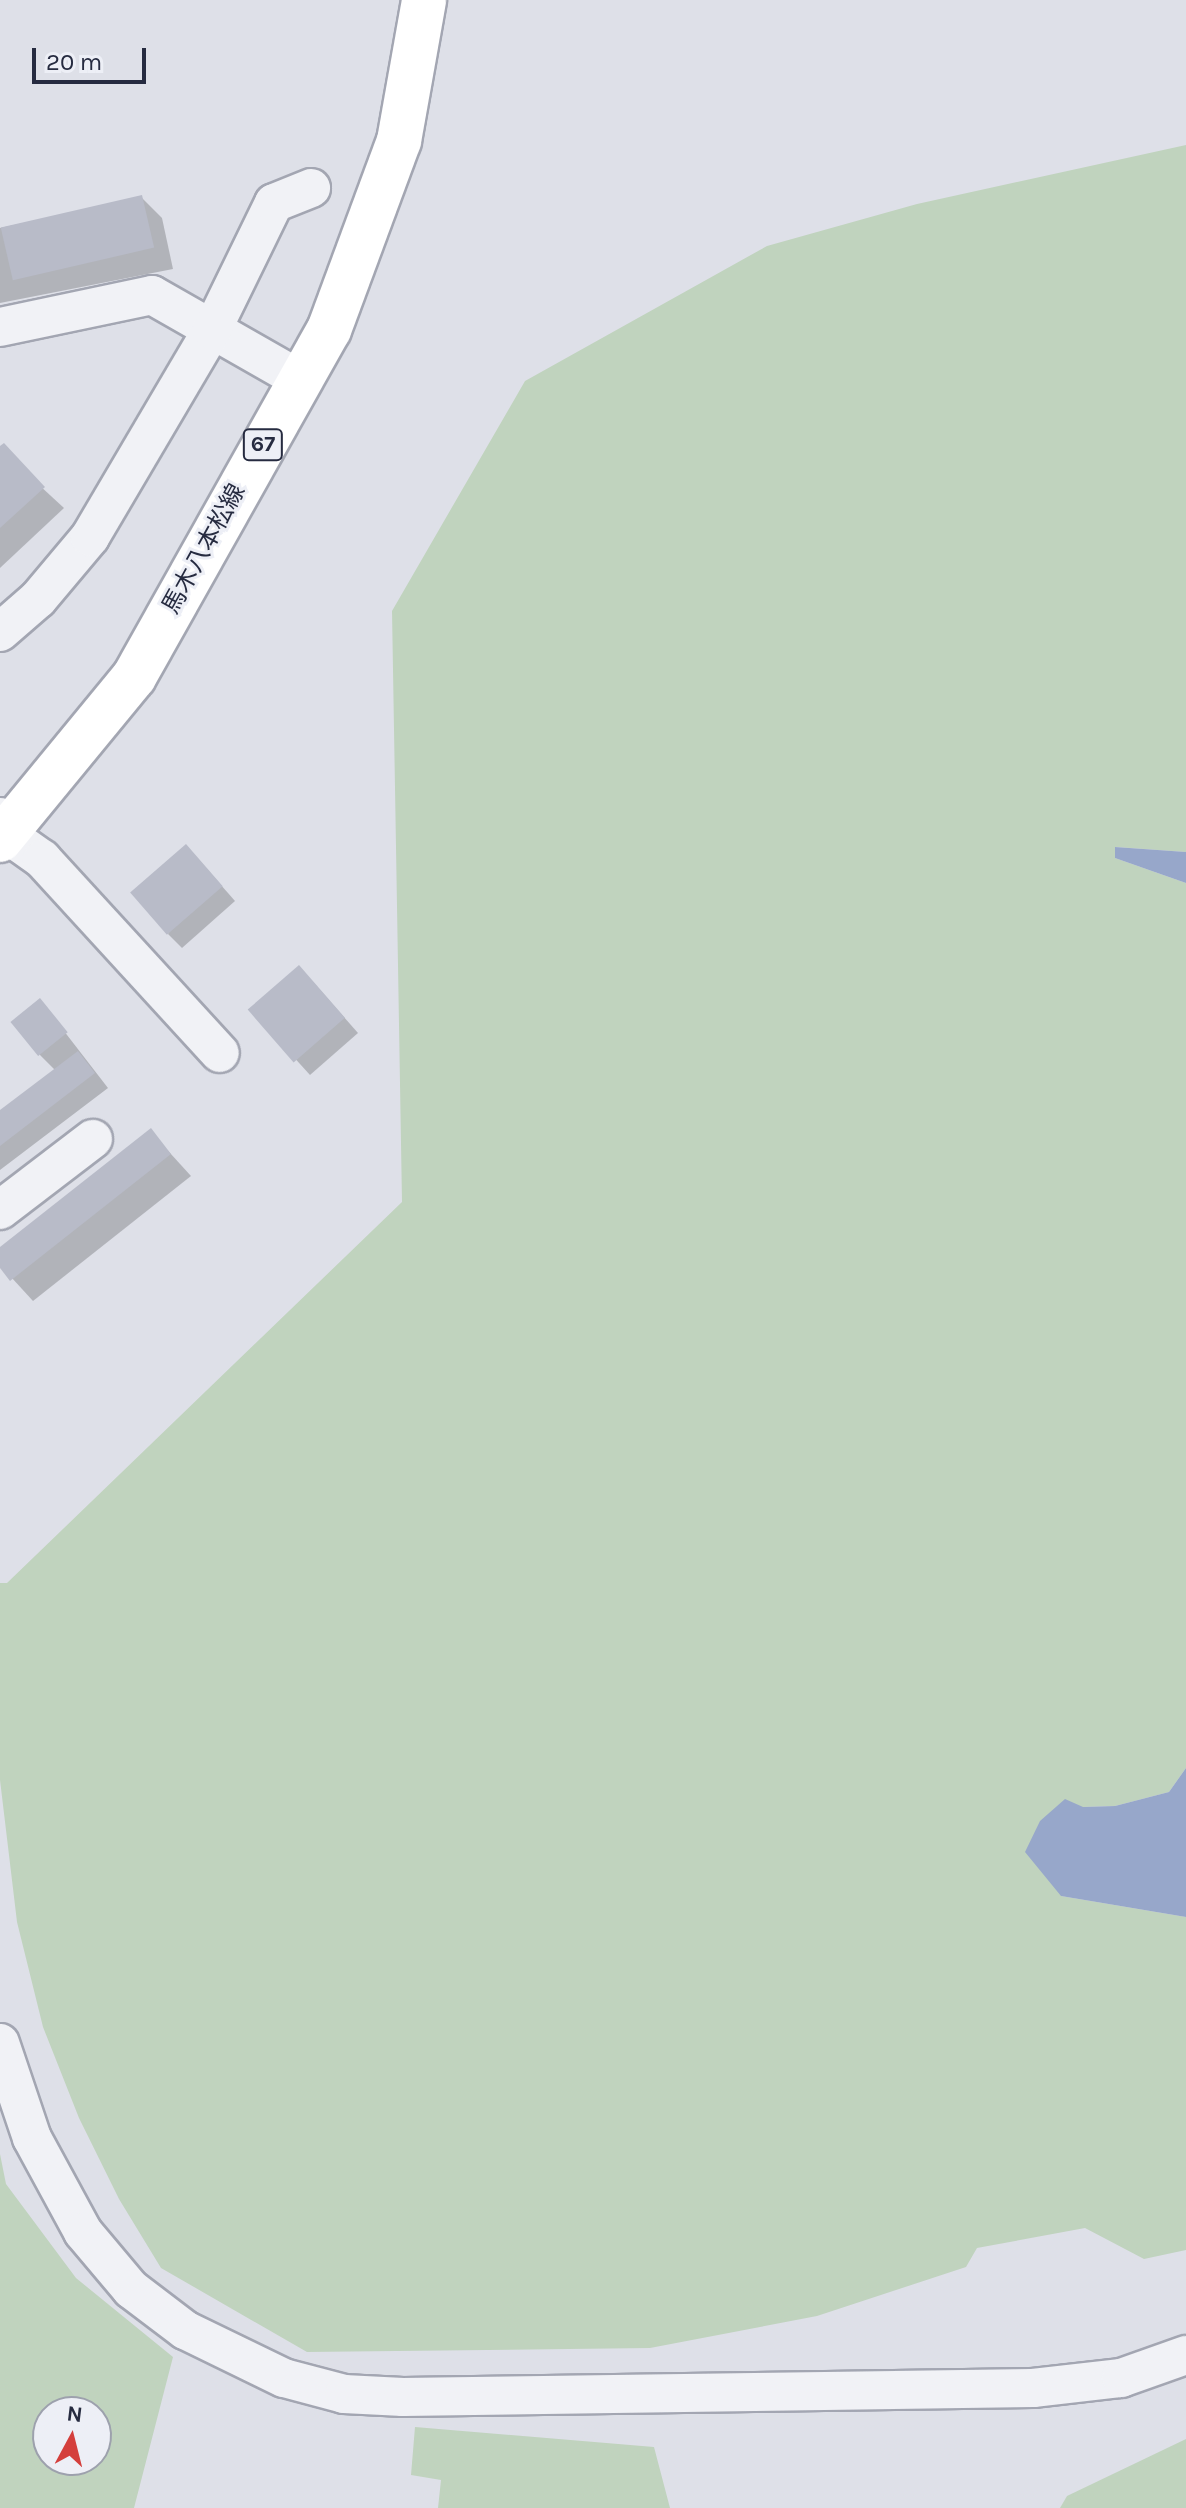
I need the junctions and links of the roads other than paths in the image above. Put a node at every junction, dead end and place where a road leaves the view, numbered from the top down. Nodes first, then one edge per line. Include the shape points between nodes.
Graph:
1 (424, 0) edge
2 (311, 188) dead end
3 (0, 327) edge
4 (212, 330) junction
5 (299, 379) junction
6 (0, 632) edge
7 (3, 831) edge
8 (220, 1053) dead end
9 (93, 1139) dead end
10 (0, 1210) edge
11 (0, 2043) edge
12 (1186, 2355) edge

1 - 5 main road, 馬木八本松線 / 67 via 399,141 329,330
2 - 4 street via 274,203
3 - 4 street via 152,295
4 - 5 street
4 - 6 street via 90,537 38,599
5 - 7 main road, 馬木八本松線 / 67 via 134,677
7 - 8 street via 42,859
9 - 10 street
11 - 12 street via 32,2138 83,2232 131,2289 185,2330 284,2378 344,2394 1033,2388 1121,2378

